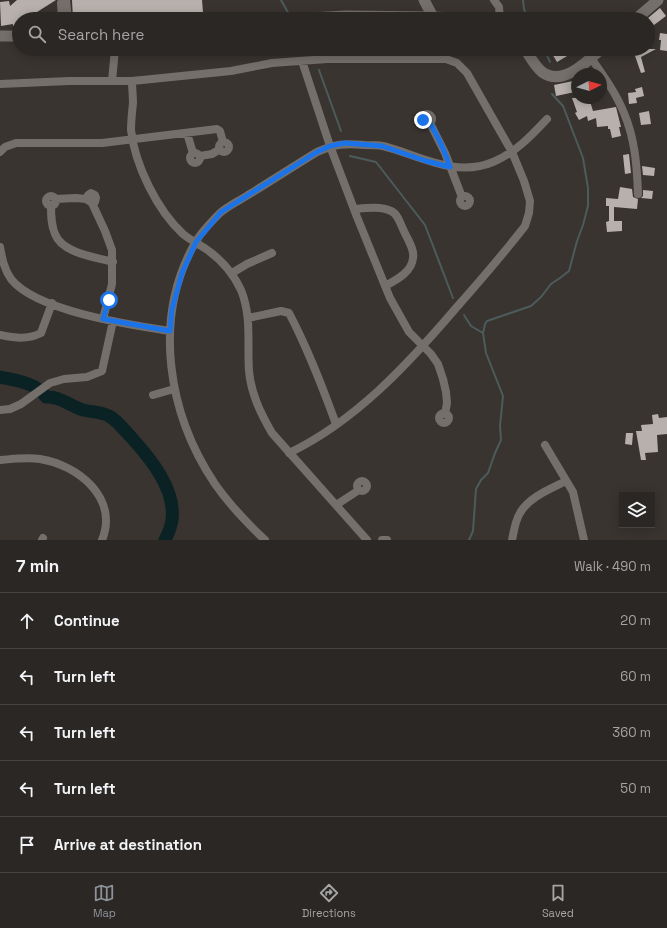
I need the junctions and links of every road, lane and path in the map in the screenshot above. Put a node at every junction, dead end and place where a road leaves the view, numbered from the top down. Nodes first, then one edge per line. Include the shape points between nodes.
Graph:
1 (62, 0) edge
2 (66, 0) edge
3 (424, 0) edge
4 (494, 0) edge
5 (658, 0) edge
6 (62, 12) edge
7 (67, 12) edge
8 (431, 12) edge
9 (499, 12) edge
10 (644, 12) edge
11 (0, 36) edge
12 (12, 36) edge
13 (114, 56) edge
14 (530, 56) edge
15 (591, 58) joint
16 (302, 61) junction
17 (112, 81) junction
18 (132, 81) junction
19 (0, 84) edge
20 (547, 119) dead end
21 (430, 123) dead end
22 (188, 133) junction
23 (132, 139) junction
24 (330, 146) junction
25 (0, 152) edge
26 (512, 152) junction
27 (450, 167) junction
28 (638, 194) dead end
29 (462, 197) dead end
30 (354, 209) junction
31 (196, 242) junction
32 (0, 247) edge
33 (272, 253) dead end
34 (113, 262) junction
35 (232, 273) junction
36 (385, 286) junction
37 (52, 303) junction
38 (248, 318) junction
39 (103, 319) junction
40 (113, 321) junction
41 (170, 331) junction
42 (0, 335) edge
43 (423, 346) junction
44 (174, 389) junction
45 (154, 395) dead end
46 (0, 410) edge
47 (445, 414) dead end
48 (336, 424) junction
49 (545, 445) dead end
50 (290, 453) junction
51 (0, 460) edge
52 (566, 481) junction
53 (359, 490) dead end
54 (336, 504) junction
55 (102, 540) edge
56 (265, 540) edge
57 (367, 540) edge
58 (382, 540) edge
59 (387, 540) edge
60 (512, 540) edge
61 (584, 540) edge

1 - 6 street
2 - 7 street
3 - 8 main road
4 - 9 street
5 - 10 main road
11 - 12 main road
13 - 17 street
14 - 15 main road via 545,74 558,77 569,74
15 - 28 street via 624,113 637,162
16 - 18 street
16 - 24 street
16 - 26 street via 427,58 446,59 457,63 467,73
17 - 18 street
17 - 19 street
18 - 23 street
20 - 26 street
21 - 27 street
22 - 22 street via 196,155 212,154 221,146 220,131 217,129
22 - 23 street
23 - 25 street via 102,143 16,143
23 - 31 street via 144,177 155,197 184,234
24 - 27 street via 345,143 382,146
24 - 30 street
24 - 31 street via 221,212
26 - 27 street via 492,163 472,167
26 - 43 street via 530,200 525,226
27 - 29 street
30 - 36 street
30 - 36 street via 386,209 393,212 412,250 414,258 409,269 397,280
31 - 35 street via 220,259
31 - 41 street via 182,273 172,309
32 - 37 street via 5,269 11,279 32,296
33 - 35 street
34 - 34 street via 110,241 89,201 76,198 53,202 55,235 65,247
34 - 39 street via 112,284
35 - 38 street via 241,292
36 - 43 street via 409,332
37 - 39 street
37 - 42 street via 41,333 21,338
38 - 48 street via 280,311 289,313 316,370
38 - 50 street via 249,372 255,399 272,433
39 - 40 street
40 - 41 street
40 - 46 street via 102,371 86,377 50,383 21,404
41 - 44 street via 170,365
43 - 47 street via 438,364 444,379 447,403
43 - 48 street via 358,408
44 - 45 street
44 - 56 street via 182,419 215,483 232,506
48 - 50 street
49 - 52 street
50 - 54 street
51 - 55 street via 29,458 51,462 87,481 104,505 106,528
52 - 60 street via 527,504 519,513
52 - 61 street via 573,492
53 - 54 street
54 - 57 street
58 - 59 street

